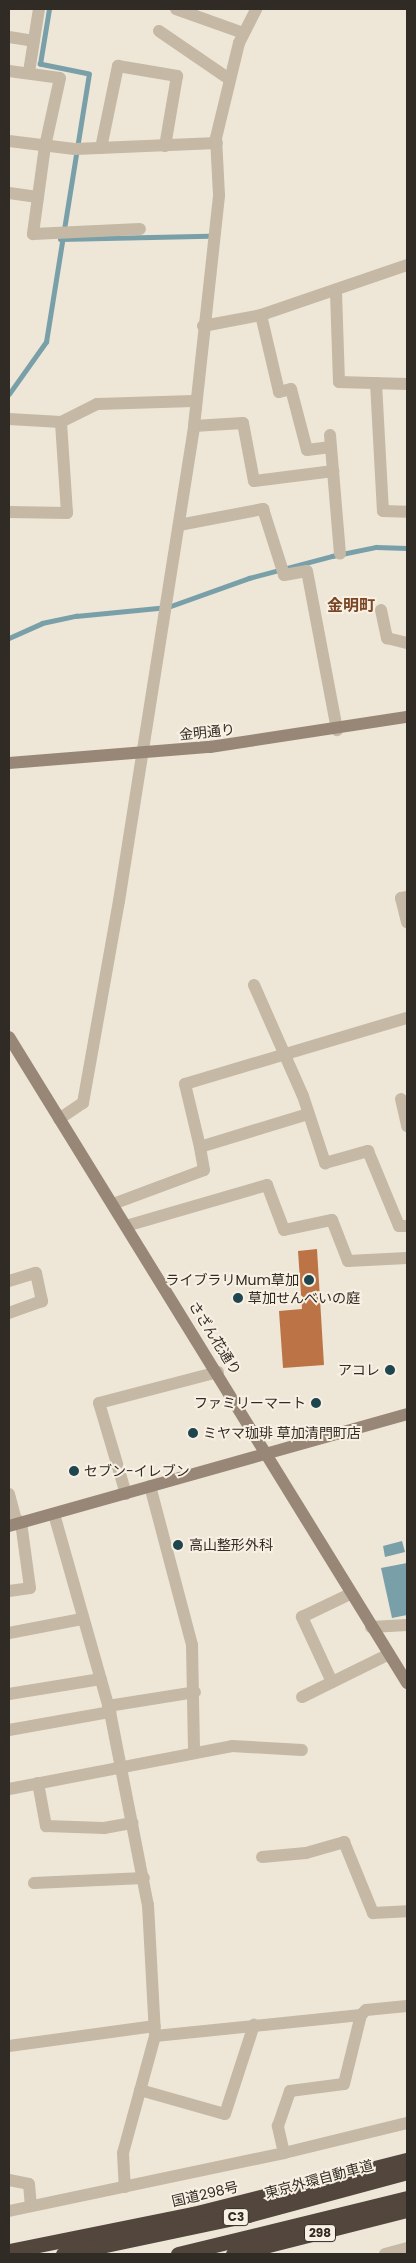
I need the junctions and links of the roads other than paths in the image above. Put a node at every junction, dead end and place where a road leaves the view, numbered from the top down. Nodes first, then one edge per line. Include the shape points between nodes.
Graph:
1 (39, 9) edge
2 (176, 9) edge
3 (256, 9) edge
4 (160, 31) dead end
5 (243, 33) junction
6 (9, 37) edge
7 (34, 41) junction
8 (9, 71) edge
9 (29, 72) junction
10 (229, 78) junction
11 (9, 142) edge
12 (217, 143) junction
13 (45, 146) junction
14 (165, 146) junction
15 (101, 148) junction
16 (9, 193) edge
17 (38, 197) junction
18 (140, 229) dead end
19 (407, 265) edge
20 (336, 292) junction
21 (261, 315) junction
22 (203, 326) junction
23 (376, 383) junction
24 (407, 384) edge
25 (194, 402) junction
26 (9, 419) edge
27 (62, 422) junction
28 (194, 426) junction
29 (333, 471) junction
30 (9, 512) edge
31 (407, 512) edge
32 (179, 525) junction
33 (340, 554) dead end
34 (381, 610) dead end
35 (407, 643) edge
36 (407, 717) edge
37 (337, 730) junction
38 (143, 753) junction
39 (9, 763) edge
40 (407, 897) edge
41 (407, 922) edge
42 (254, 985) dead end
43 (407, 1018) edge
44 (9, 1037) edge
45 (284, 1054) junction
46 (401, 1099) dead end
47 (308, 1114) junction
48 (59, 1119) junction
49 (407, 1126) edge
50 (200, 1148) junction
51 (113, 1204) junction
52 (126, 1226) junction
53 (407, 1226) edge
54 (407, 1258) edge
55 (9, 1281) edge
56 (9, 1313) edge
57 (218, 1372) junction
58 (407, 1414) edge
59 (267, 1455) junction
60 (150, 1486) junction
61 (9, 1494) edge
62 (126, 1494) junction
63 (54, 1514) junction
64 (16, 1524) edge
65 (9, 1591) edge
66 (350, 1594) junction
67 (82, 1619) junction
68 (407, 1625) edge
69 (371, 1627) junction
70 (9, 1634) edge
71 (389, 1654) junction
72 (101, 1679) junction
73 (332, 1682) junction
74 (407, 1683) edge
75 (195, 1692) junction
76 (9, 1694) edge
77 (302, 1697) dead end
78 (109, 1709) junction
79 (9, 1730) edge
80 (302, 1750) dead end
81 (194, 1752) junction
82 (121, 1766) junction
83 (38, 1783) junction
84 (9, 1790) edge
85 (133, 1823) junction
86 (262, 1857) dead end
87 (144, 1878) junction
88 (34, 1883) dead end
89 (407, 1911) edge
90 (407, 2006) edge
91 (362, 2015) junction
92 (254, 2025) junction
93 (155, 2031) junction
94 (9, 2046) edge
95 (140, 2090) junction
96 (407, 2123) edge
97 (284, 2153) junction
98 (407, 2160) edge
99 (368, 2172) junction
100 (407, 2172) edge
101 (9, 2180) edge
102 (125, 2187) junction
103 (407, 2198) edge
104 (31, 2206) junction
105 (9, 2210) edge
106 (407, 2210) edge
107 (379, 2219) junction
108 (9, 2241) edge
109 (407, 2248) edge
110 (9, 2251) edge
111 (63, 2254) edge
112 (178, 2254) edge
113 (233, 2254) edge
114 (265, 2254) edge
115 (385, 2254) edge

1 - 7 street
2 - 5 street
3 - 5 street
4 - 10 street
5 - 10 street
6 - 7 street
7 - 9 street
8 - 9 street
9 - 13 street via 60,78
10 - 12 street
11 - 13 street
12 - 14 street
12 - 22 street via 219,195
13 - 15 street
13 - 17 street
14 - 15 street
14 - 15 street via 177,76 118,66
16 - 17 street
17 - 18 street via 33,234
19 - 20 street
20 - 21 street
20 - 23 street via 339,382
21 - 22 street
21 - 29 street via 279,392 292,389 307,450 330,441
22 - 25 street
23 - 24 street
23 - 31 street via 383,511
25 - 27 street via 97,404
25 - 28 street
26 - 27 street
27 - 30 street via 67,513
28 - 29 street via 243,423 254,481
28 - 32 street
29 - 33 street
32 - 37 street via 263,509 284,575 307,571
32 - 38 street
34 - 35 street via 387,638
36 - 37 street, 金明通り
37 - 38 street, 金明通り
38 - 39 street, 金明通り
38 - 48 street via 83,1103
40 - 41 street via 401,898
42 - 45 street
43 - 45 street
44 - 48 street, さざん花通り
45 - 47 street
45 - 50 street via 185,1084
46 - 49 street
47 - 50 street
47 - 53 street via 325,1163 368,1152 399,1226
48 - 51 street, さざん花通り
50 - 51 street via 204,1170
51 - 52 street, さざん花通り
52 - 54 street via 267,1185 284,1230 332,1220 348,1261
52 - 57 street, さざん花通り
55 - 56 street via 36,1273 42,1301
57 - 59 street, さざん花通り
57 - 62 street via 99,1403
58 - 59 street
59 - 60 street
59 - 66 street, さざん花通り
60 - 62 street
60 - 75 street via 192,1644
61 - 64 street
62 - 63 street
63 - 64 street
63 - 67 street
64 - 65 street via 30,1588
66 - 69 street, さざん花通り
66 - 73 street via 302,1617
67 - 70 street
67 - 72 street
68 - 69 street
69 - 71 street, さざん花通り
71 - 73 street
71 - 74 street, さざん花通り
72 - 76 street
72 - 78 street
73 - 77 street
75 - 78 street
75 - 81 street
78 - 79 street
78 - 82 street
80 - 81 street via 232,1746
81 - 82 street
82 - 83 street
82 - 85 street
83 - 84 street
83 - 85 street via 46,1826 104,1828
85 - 87 street
86 - 89 street via 306,1853 344,1842 373,1913
87 - 88 street
87 - 93 street
90 - 91 street via 366,2010
91 - 92 street
91 - 97 street via 344,2084 290,2091 278,2126
92 - 93 street
92 - 95 street via 225,2114
93 - 94 street
93 - 95 street
95 - 102 street via 123,2153
96 - 97 street
97 - 102 street
98 - 99 highway, 国道298号
99 - 108 highway
99 - 110 highway, 国道298号 via 193,2214
100 - 111 highway, 東京外環自動車道 / C3 via 248,2215
101 - 104 street via 28,2184
102 - 104 street
103 - 112 highway, C3
104 - 105 street
106 - 107 highway, 298
107 - 113 highway, 298
107 - 114 highway, 298
109 - 115 street

